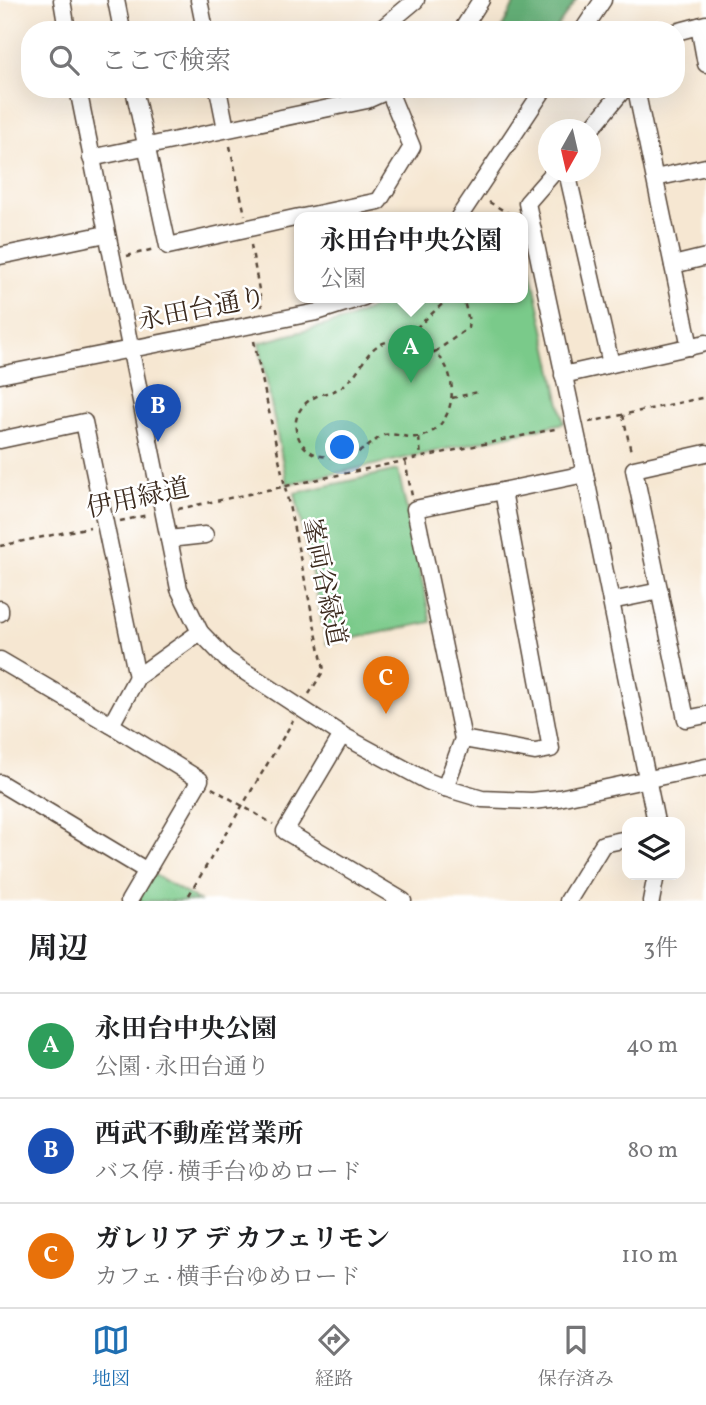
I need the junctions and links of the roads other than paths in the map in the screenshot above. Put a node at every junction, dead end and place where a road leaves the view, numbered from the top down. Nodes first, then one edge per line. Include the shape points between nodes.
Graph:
1 (62, 0) edge
2 (116, 0) edge
3 (199, 0) edge
4 (416, 0) edge
5 (481, 0) edge
6 (603, 0) edge
7 (66, 21) edge
8 (120, 21) edge
9 (203, 21) edge
10 (391, 21) edge
11 (468, 21) edge
12 (589, 21) edge
13 (702, 25) edge
14 (685, 30) edge
15 (706, 64) edge
16 (80, 98) edge
17 (136, 98) edge
18 (220, 98) edge
19 (372, 98) edge
20 (393, 98) edge
21 (538, 98) edge
22 (617, 98) edge
23 (638, 98) edge
24 (599, 119) edge
25 (226, 129) junction
26 (145, 147) junction
27 (91, 158) junction
28 (706, 167) edge
29 (655, 178) junction
30 (545, 182) edge
31 (569, 182) edge
32 (325, 212) edge
33 (462, 212) edge
34 (294, 218) edge
35 (106, 234) junction
36 (0, 256) edge
37 (706, 257) edge
38 (673, 265) junction
39 (345, 303) edge
40 (698, 345) edge
41 (129, 348) junction
42 (611, 364) junction
43 (564, 374) junction
44 (0, 375) edge
45 (0, 440) edge
46 (706, 453) edge
47 (585, 474) junction
48 (503, 491) junction
49 (205, 534) dead end
50 (169, 539) junction
51 (660, 591) junction
52 (611, 601) junction
53 (200, 632) junction
54 (0, 660) edge
55 (137, 677) junction
56 (706, 715) edge
57 (111, 725) junction
58 (342, 734) junction
59 (463, 739) junction
60 (706, 767) edge
61 (648, 779) junction
62 (0, 783) edge
63 (445, 788) junction
64 (655, 817) edge
65 (622, 840) edge
66 (147, 871) junction
67 (655, 880) edge
68 (129, 901) edge
69 (403, 901) edge
70 (568, 901) edge
71 (652, 901) edge

1 - 7 street
2 - 8 street
3 - 9 street
4 - 10 street
5 - 11 street
6 - 12 street
13 - 14 street
13 - 15 street
16 - 27 street
17 - 26 street
18 - 25 street
19 - 25 street
20 - 32 street via 412,147 379,201
21 - 33 street
22 - 24 street
23 - 29 street
25 - 26 street
26 - 27 street
26 - 34 street via 168,246
27 - 35 street
28 - 29 street
29 - 38 street
30 - 43 street via 527,203
31 - 42 street
35 - 36 street
35 - 41 street
37 - 38 street
38 - 40 street
39 - 41 street, 永田台通り via 250,327
40 - 42 street
41 - 44 street, 永田台通り
41 - 50 street
42 - 43 street
43 - 47 street
45 - 55 street via 84,422
46 - 51 street via 635,469
47 - 48 street
47 - 52 street
48 - 59 street via 415,509
48 - 59 street via 551,749 535,752
49 - 50 street
50 - 53 street via 179,589
51 - 52 street
51 - 56 street via 686,719
52 - 61 street
53 - 55 street
53 - 58 street via 227,660
54 - 57 street
55 - 57 street
57 - 66 street via 200,780
58 - 63 street
58 - 69 street via 285,831
59 - 63 street
60 - 61 street
61 - 63 street via 533,801 482,799
61 - 64 street
62 - 66 street
65 - 70 street via 603,844
66 - 68 street
67 - 71 street

